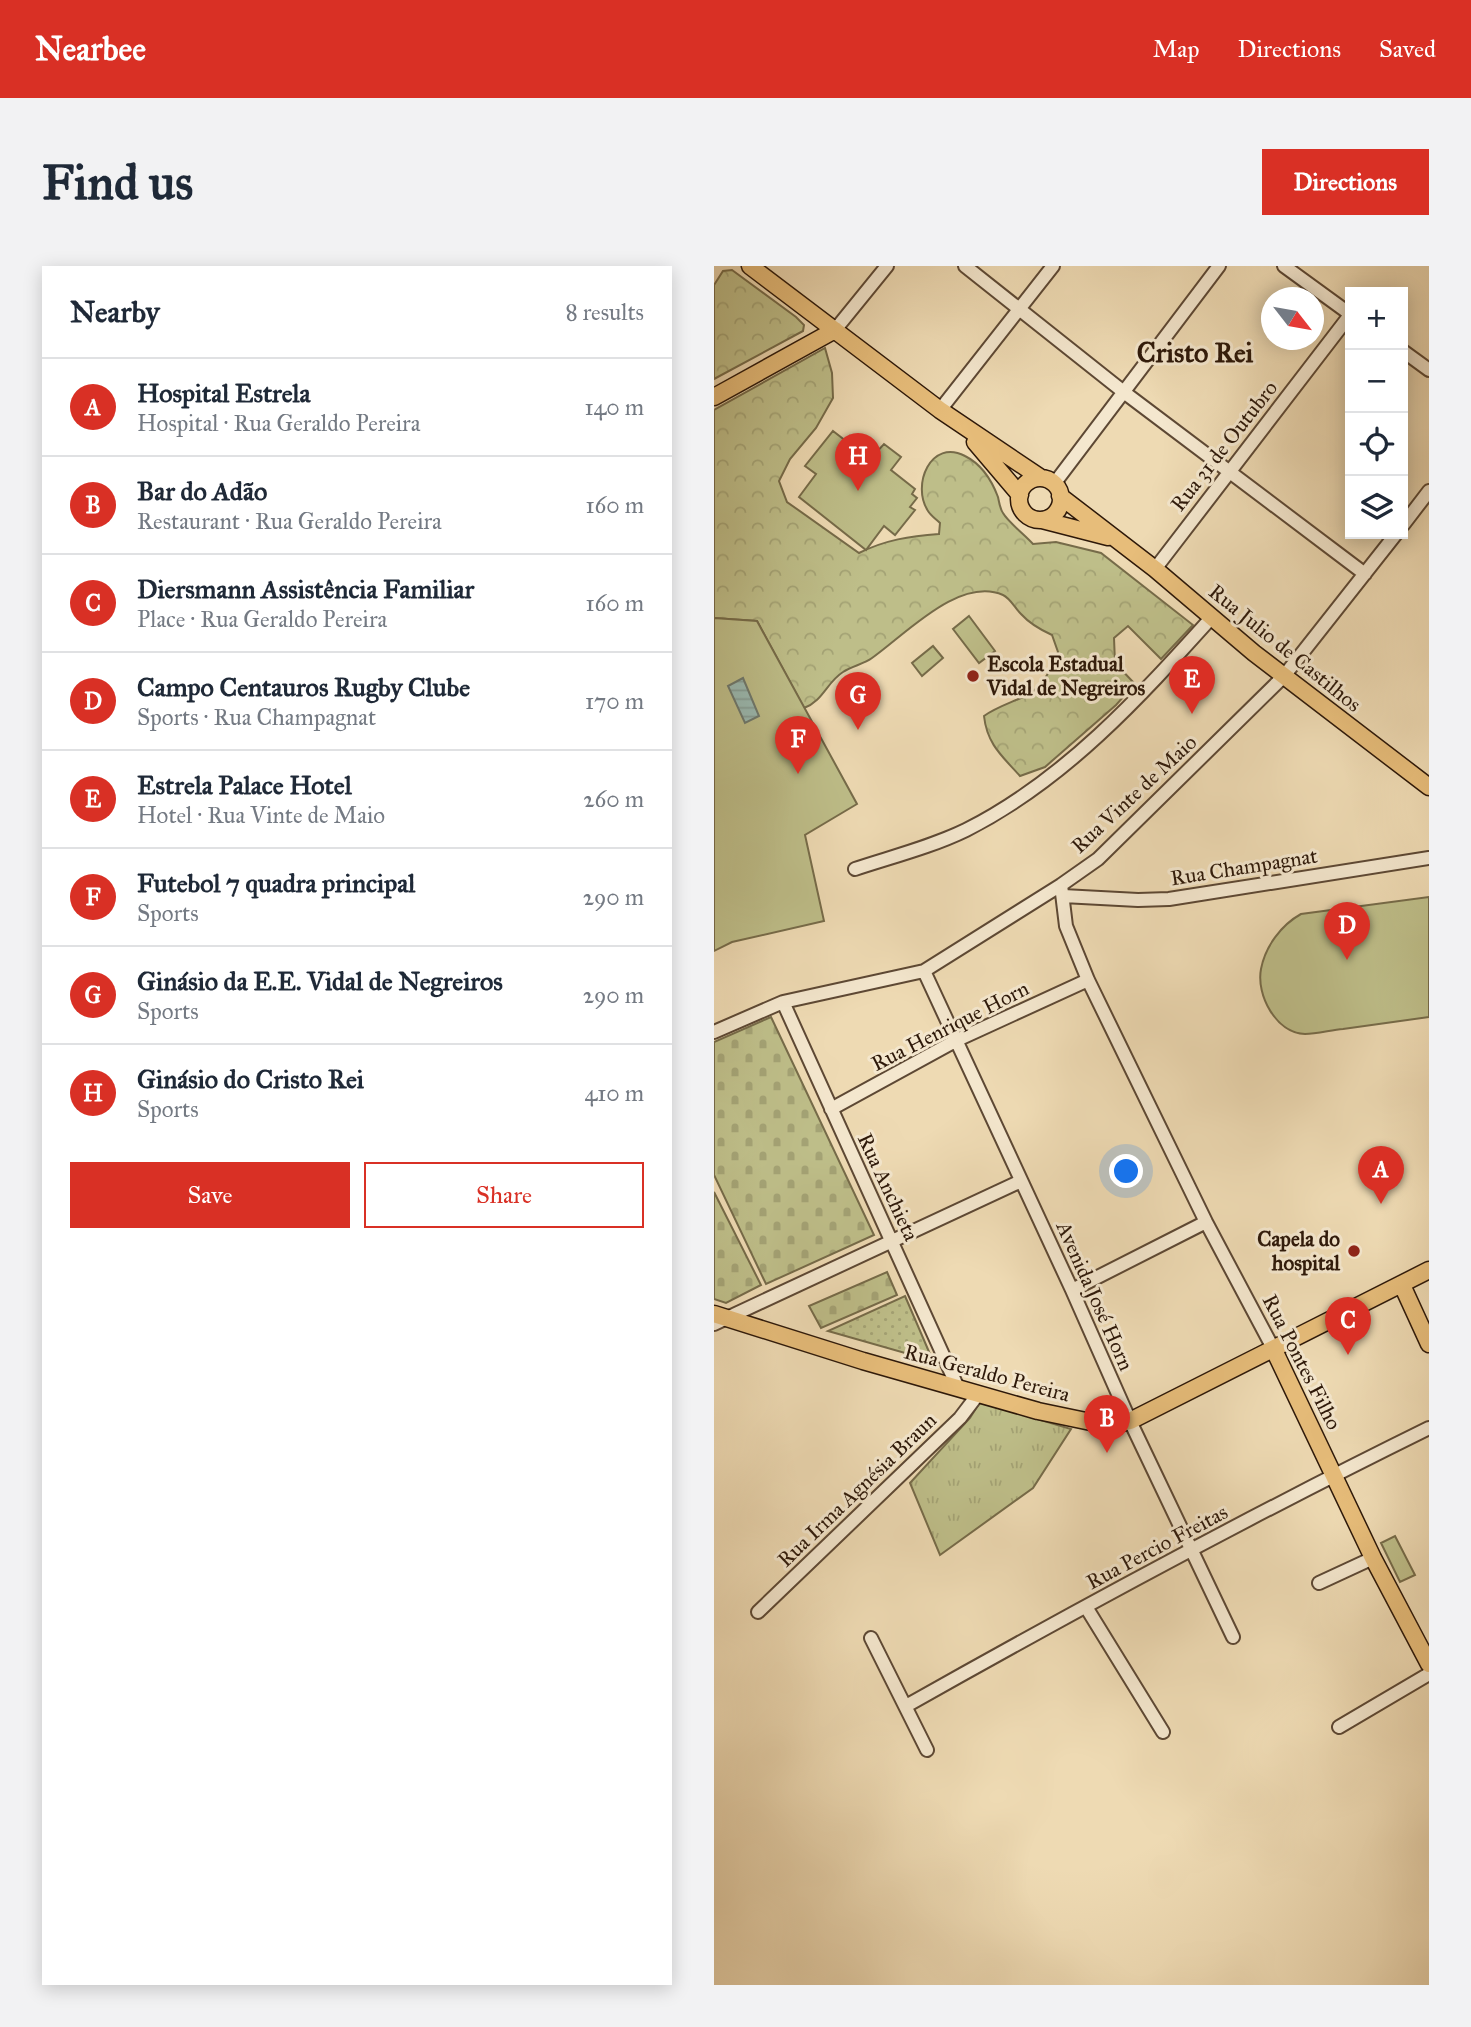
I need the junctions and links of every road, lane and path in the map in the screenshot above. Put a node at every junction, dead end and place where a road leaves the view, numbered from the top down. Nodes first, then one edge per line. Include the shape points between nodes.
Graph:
1 (750, 266) edge
2 (887, 266) edge
3 (965, 266) edge
4 (1053, 266) edge
5 (1219, 266) edge
6 (1284, 266) edge
7 (1019, 307) junction
8 (1345, 310) edge
9 (1345, 320) edge
10 (835, 330) junction
11 (1408, 355) edge
12 (1429, 370) edge
13 (1125, 393) junction
14 (714, 397) edge
15 (940, 410) junction
16 (962, 426) junction
17 (1229, 470) junction
18 (1052, 486) junction
19 (1429, 491) edge
20 (1020, 495) junction
21 (1408, 518) edge
22 (1042, 520) junction
23 (1392, 539) edge
24 (1116, 540) junction
25 (1155, 569) junction
26 (1365, 574) junction
27 (1212, 618) junction
28 (1284, 676) junction
29 (1429, 787) edge
30 (1429, 858) edge
31 (855, 869) dead end
32 (1062, 891) junction
33 (924, 971) junction
34 (1088, 979) junction
35 (783, 1002) junction
36 (714, 1032) edge
37 (957, 1040) junction
38 (831, 1109) junction
39 (1021, 1181) junction
40 (1206, 1222) junction
41 (892, 1243) junction
42 (1429, 1270) edge
43 (1402, 1285) junction
44 (1072, 1290) junction
45 (718, 1319) edge
46 (1429, 1344) edge
47 (1274, 1350) junction
48 (958, 1388) junction
49 (979, 1393) junction
50 (1130, 1421) junction
51 (1429, 1428) edge
52 (1335, 1475) junction
53 (1191, 1550) junction
54 (1373, 1558) junction
55 (1318, 1583) dead end
56 (1086, 1607) junction
57 (758, 1612) dead end
58 (1233, 1636) dead end
59 (871, 1638) dead end
60 (1429, 1664) edge
61 (1429, 1674) edge
62 (905, 1706) junction
63 (1339, 1727) dead end
64 (1163, 1732) dead end
65 (927, 1750) dead end

1 - 10 main road, Rua Julio de Castilhos
2 - 10 street
3 - 7 street
4 - 7 street
5 - 13 street
6 - 8 street
7 - 13 street
7 - 15 street
9 - 17 street, Rua 31 de Outubro
10 - 14 main road
10 - 15 main road, Rua Julio de Castilhos
11 - 12 street
13 - 17 street
13 - 18 street
15 - 16 main road, Rua Julio de Castilhos
16 - 18 main road, Rua Julio de Castilhos
16 - 20 main road, Rua Julio de Castilhos
17 - 25 street, Rua 31 de Outubro
17 - 26 street
18 - 20 main road via 1027,483
18 - 22 main road via 1060,503 1054,514
18 - 24 main road, Rua Julio de Castilhos
19 - 21 street
20 - 22 main road via 1025,513
22 - 24 main road, Rua Julio de Castilhos
23 - 26 street, Rua Vinte de Maio
24 - 25 main road, Rua Julio de Castilhos
25 - 27 main road, Rua Julio de Castilhos
26 - 28 street, Rua Vinte de Maio
27 - 28 main road, Rua Julio de Castilhos
27 - 31 street via 1128,709 1060,769 966,830
28 - 29 main road, Rua Julio de Castilhos
28 - 32 street, Rua Vinte de Maio
30 - 32 street, Rua Champagnat via 1169,899
32 - 33 street, Rua Vinte de Maio
32 - 34 street, Rua Pontes Filho via 1066,926
33 - 35 street, Rua Vinte de Maio
33 - 37 street, Avenida José Horn
34 - 37 street, Rua Henrique Horn
34 - 40 street, Rua Pontes Filho
35 - 36 street, Rua Vinte de Maio
35 - 38 street, Rua Anchieta
37 - 38 street, Rua Henrique Horn
37 - 39 street, Avenida José Horn
38 - 41 street, Rua Anchieta
39 - 41 street
39 - 44 street, Avenida José Horn
40 - 44 street
40 - 47 street, Rua Pontes Filho
41 - 45 street
41 - 48 street, Rua Anchieta
42 - 43 main road, Rua Geraldo Pereira
43 - 46 main road
43 - 47 main road, Rua Geraldo Pereira
44 - 50 street, Avenida José Horn
45 - 48 main road, Rua Geraldo Pereira
47 - 50 main road, Rua Geraldo Pereira
47 - 52 main road, Rua Pontes Filho
48 - 49 main road, Rua Geraldo Pereira
49 - 50 main road, Rua Geraldo Pereira via 1096,1424
49 - 57 street, Rua Irma Agnésia Braun via 960,1418
50 - 53 street, Avenida José Horn
51 - 52 street, Rua Percio Freitas
52 - 53 street, Rua Percio Freitas
52 - 54 main road, Rua Pontes Filho
53 - 56 street, Rua Percio Freitas
53 - 58 street, Avenida José Horn
54 - 55 street
54 - 60 main road, Rua Pontes Filho
56 - 62 street, Rua Percio Freitas
56 - 64 street
59 - 62 street
61 - 63 street
62 - 65 street

